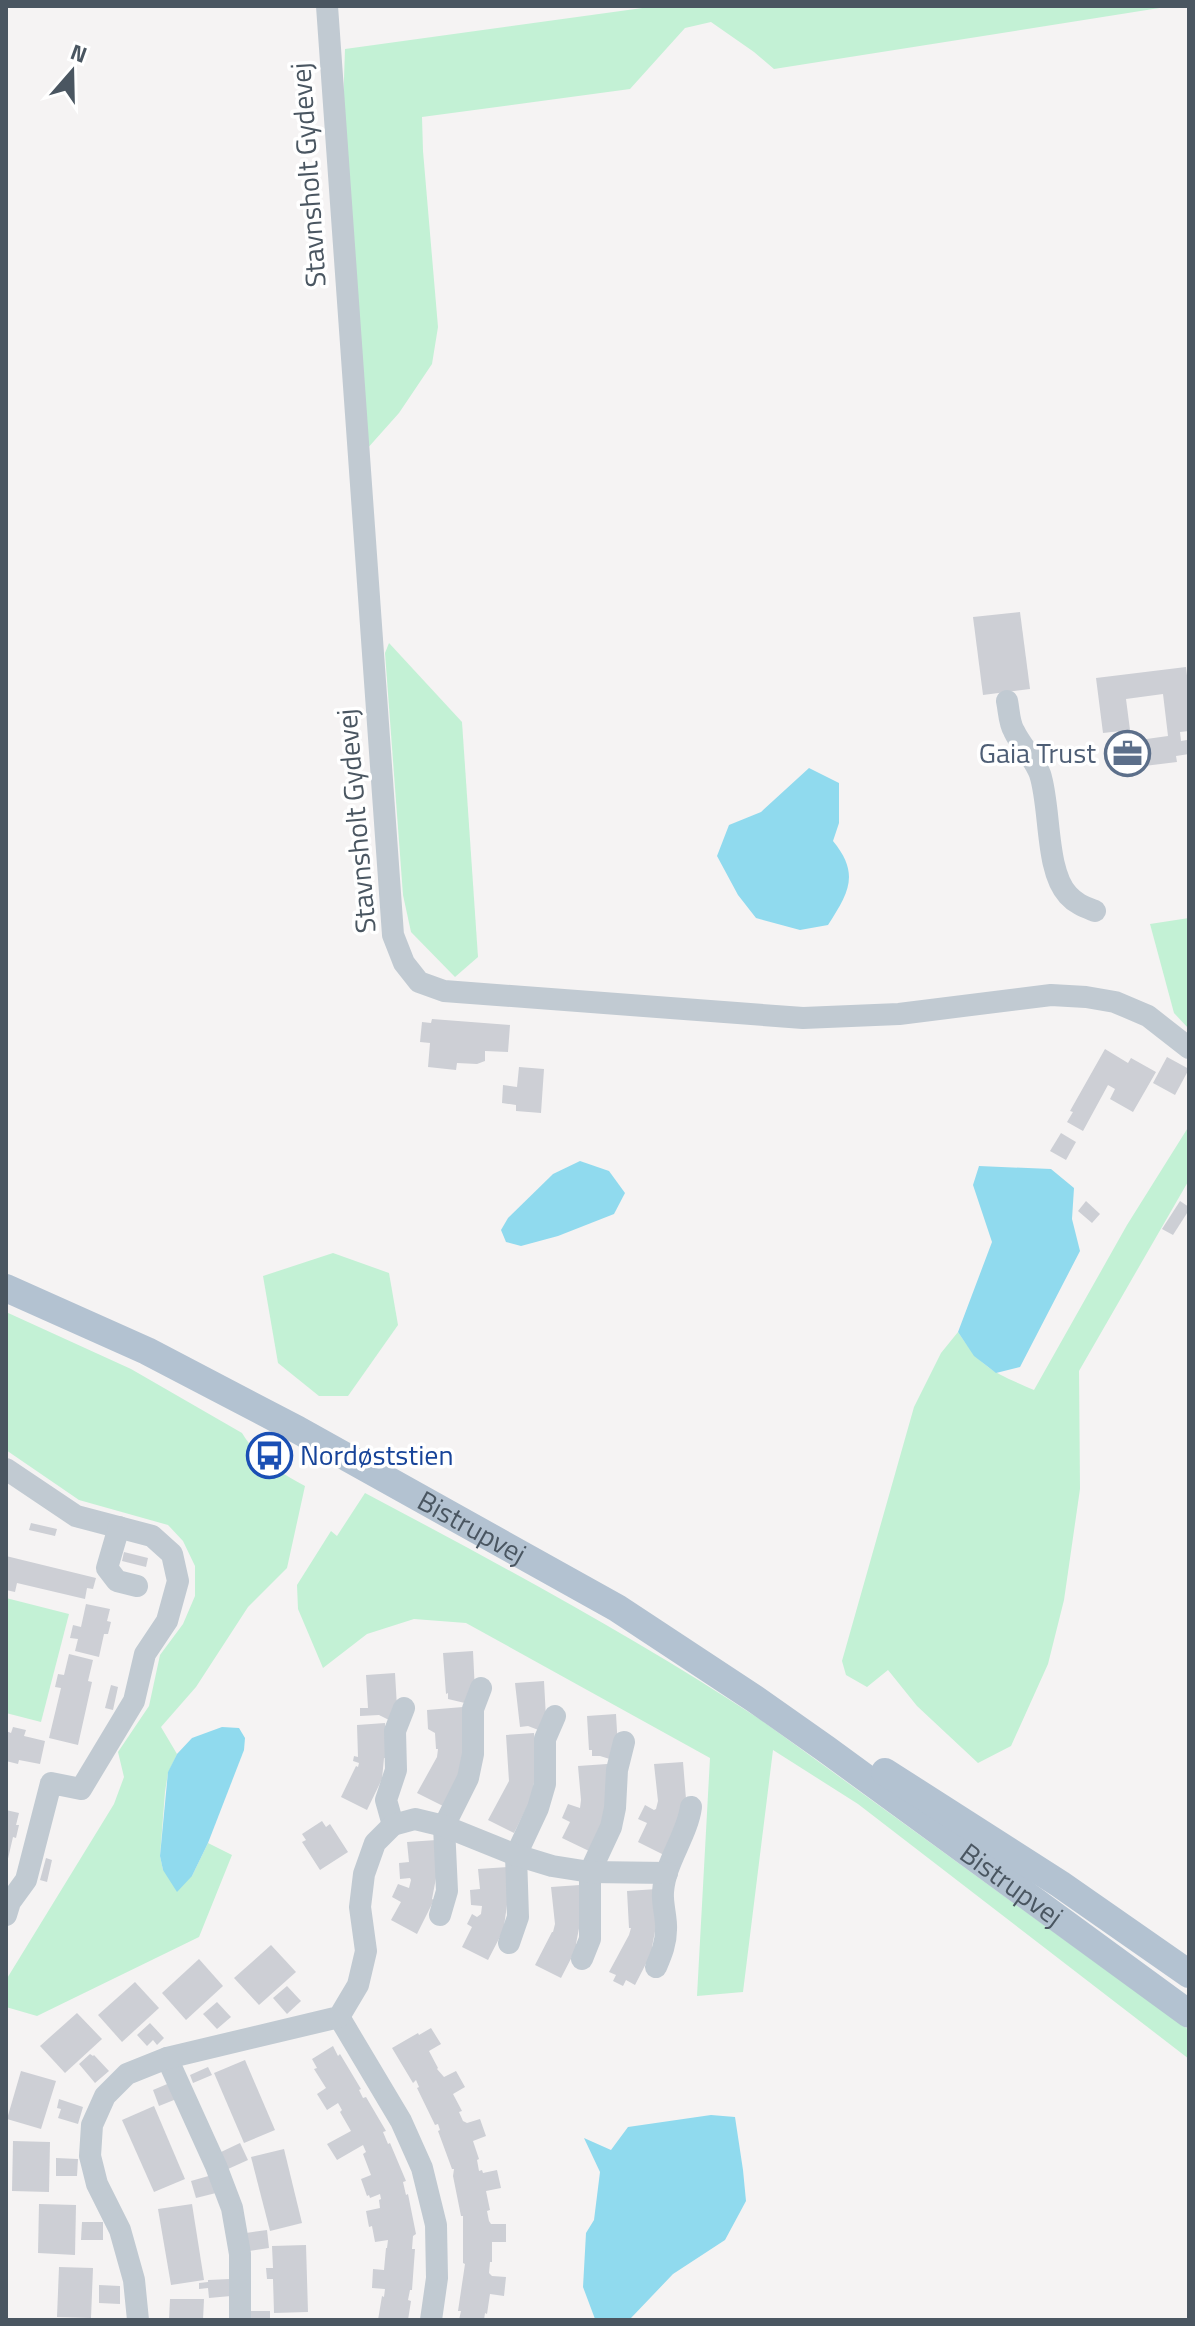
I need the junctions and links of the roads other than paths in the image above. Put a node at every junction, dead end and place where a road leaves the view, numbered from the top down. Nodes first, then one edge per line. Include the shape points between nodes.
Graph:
1 (327, 6) edge
2 (1007, 701) dead end
3 (1095, 911) dead end
4 (1189, 1048) edge
5 (6, 1288) edge
6 (6, 1469) edge
7 (119, 1527) junction
8 (137, 1586) dead end
9 (481, 1688) dead end
10 (755, 1699) junction
11 (404, 1708) dead end
12 (555, 1716) dead end
13 (624, 1742) dead end
14 (691, 1807) dead end
15 (393, 1825) junction
16 (444, 1826) junction
17 (516, 1855) junction
18 (590, 1872) junction
19 (667, 1873) junction
20 (6, 1915) edge
21 (440, 1915) dead end
22 (509, 1943) dead end
23 (582, 1959) dead end
24 (656, 1967) dead end
25 (1189, 1974) edge
26 (1189, 2014) edge
27 (339, 2017) junction
28 (167, 2058) junction
29 (138, 2320) edge
30 (240, 2320) edge
31 (431, 2320) edge

1 - 4 street, Stavnsholt Gydevej via 393,935 419,982 444,991 803,1018 899,1014 1051,995 1086,997 1148,1016
2 - 3 street via 1013,730 1038,770 1046,795 1059,881 1076,903
5 - 10 main road, Bistrupvej via 147,1351 315,1439 617,1608
6 - 7 street via 76,1516
7 - 8 street via 107,1568 117,1581
7 - 20 street via 152,1536 172,1554 178,1581 167,1621 145,1654 134,1701 81,1789 51,1783 26,1880
9 - 16 street via 473,1709 468,1778
10 - 25 main road, Bistrupvej via 909,1786
10 - 26 main road, Bistrupvej
11 - 15 street via 395,1731 396,1770 386,1800
12 - 17 street via 545,1739 545,1784
13 - 18 street via 611,1827
14 - 19 street
15 - 16 street via 415,1819
15 - 27 street via 375,1843 364,1874 360,1907 366,1951 358,1985
16 - 17 street
16 - 21 street via 447,1891
17 - 18 street
17 - 22 street via 518,1917
18 - 19 street
18 - 23 street via 590,1939
19 - 24 street via 666,1931
27 - 28 street
27 - 31 street via 401,2121 422,2168 436,2225
28 - 29 street via 127,2074 105,2096 92,2125 90,2156 97,2184 120,2230
28 - 30 street via 232,2208 240,2254

